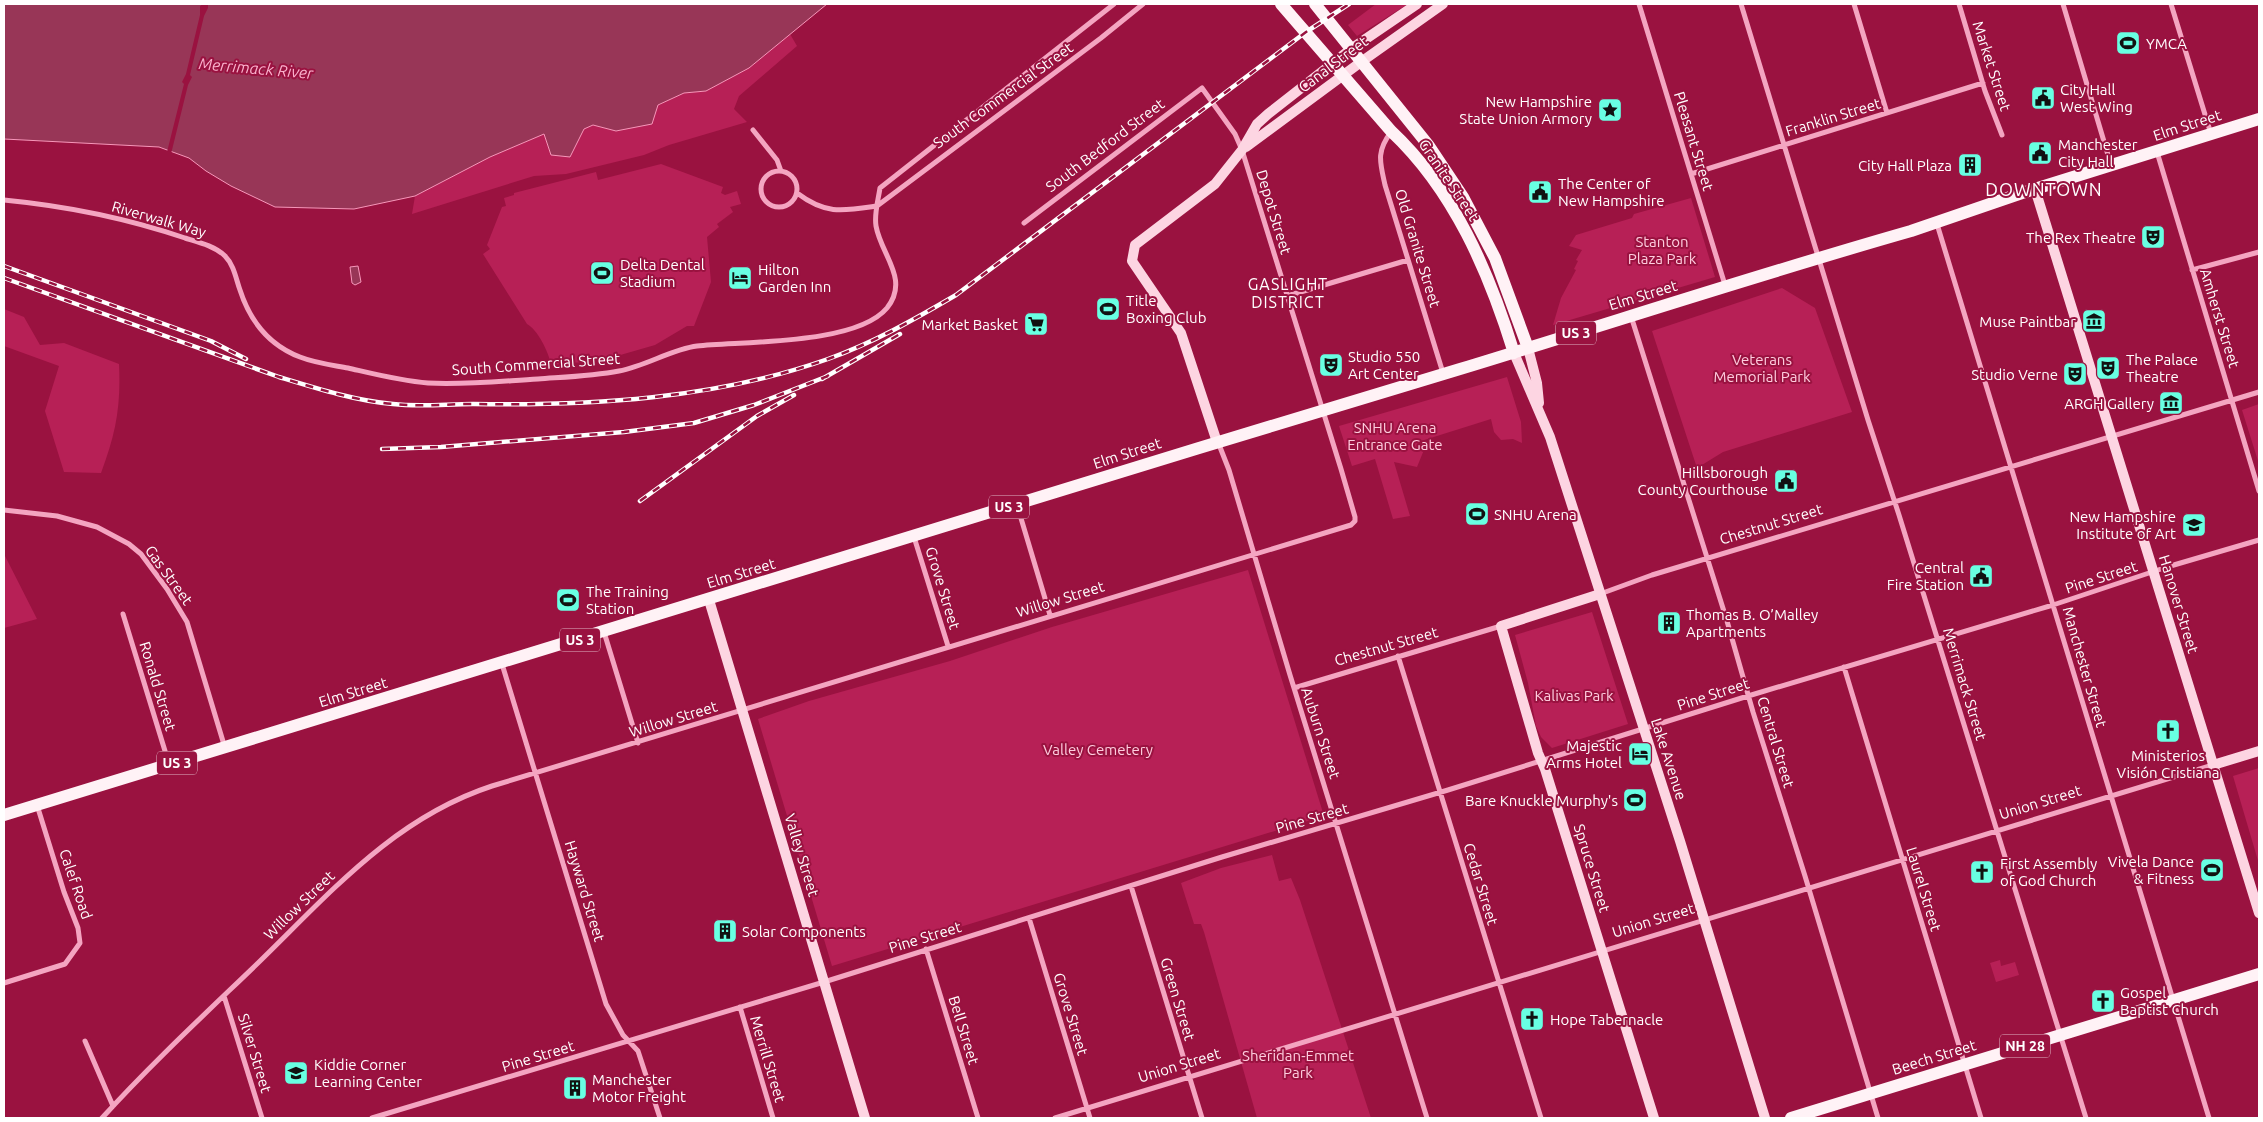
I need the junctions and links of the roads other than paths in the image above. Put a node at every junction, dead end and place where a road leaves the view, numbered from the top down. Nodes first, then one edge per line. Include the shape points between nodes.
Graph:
1 (1114, 4) edge
2 (1143, 4) edge
3 (1281, 4) edge
4 (1314, 4) edge
5 (1418, 4) edge
6 (1443, 4) edge
7 (1639, 4) edge
8 (1741, 4) edge
9 (1854, 4) edge
10 (1959, 4) edge
11 (2063, 4) edge
12 (2172, 4) edge
13 (1351, 49) junction
14 (1361, 62) junction
15 (1333, 63) junction
16 (1343, 75) junction
17 (1983, 83) junction
18 (1202, 88) joint
19 (1887, 113) junction
20 (2259, 119) edge
21 (753, 130) dead end
22 (1391, 131) junction
23 (2211, 134) junction
24 (2002, 135) dead end
25 (1785, 145) junction
26 (1242, 150) junction
27 (2157, 152) junction
28 (2111, 165) junction
29 (781, 171) junction
30 (1691, 174) junction
31 (2035, 189) junction
32 (797, 193) junction
33 (4, 200) edge
34 (877, 206) junction
35 (1024, 223) dead end
36 (1937, 223) junction
37 (2259, 252) edge
38 (1819, 258) junction
39 (1408, 260) junction
40 (2192, 270) junction
41 (1725, 286) junction
42 (1287, 296) junction
43 (1631, 316) junction
44 (1528, 348) junction
45 (1514, 352) junction
46 (1443, 374) junction
47 (427, 383) joint
48 (2259, 392) edge
49 (2232, 401) junction
50 (1322, 410) junction
51 (1541, 411) junction
52 (2112, 437) junction
53 (1217, 442) junction
54 (2010, 468) junction
55 (2259, 491) edge
56 (1894, 503) junction
57 (1017, 504) junction
58 (4, 510) edge
59 (914, 537) junction
60 (2259, 540) edge
61 (1254, 554) junction
62 (1707, 559) junction
63 (2154, 573) junction
64 (1600, 594) junction
65 (709, 600) junction
66 (2053, 605) junction
67 (123, 614) dead end
68 (1050, 615) junction
69 (1502, 626) junction
70 (604, 632) junction
71 (1938, 639) junction
72 (948, 646) junction
73 (1398, 656) junction
74 (502, 663) junction
75 (1844, 668) junction
76 (1294, 688) junction
77 (1748, 696) junction
78 (742, 711) junction
79 (1644, 730) junction
80 (638, 743) junction
81 (225, 748) junction
82 (2259, 751) edge
83 (1542, 761) junction
84 (169, 765) junction
85 (2212, 765) junction
86 (535, 773) junction
87 (1440, 793) junction
88 (2110, 796) junction
89 (37, 805) junction
90 (4, 815) edge
91 (1337, 824) junction
92 (1997, 831) junction
93 (1902, 860) junction
94 (1131, 886) junction
95 (1809, 888) junction
96 (2259, 914) edge
97 (1029, 918) junction
98 (1704, 920) junction
99 (926, 949) junction
100 (1602, 951) junction
101 (2259, 974) edge
102 (824, 982) junction
103 (1499, 982) junction
104 (4, 983) edge
105 (224, 996) junction
106 (2173, 1001) junction
107 (740, 1008) junction
108 (1395, 1013) junction
109 (2060, 1035) junction
110 (85, 1041) dead end
111 (629, 1041) junction
112 (1964, 1065) junction
113 (1189, 1077) junction
114 (1870, 1093) junction
115 (113, 1106) junction
116 (1087, 1108) junction
117 (102, 1118) edge
118 (262, 1118) edge
119 (372, 1118) edge
120 (660, 1118) edge
121 (773, 1118) edge
122 (865, 1118) edge
123 (978, 1118) edge
124 (1055, 1118) edge
125 (1090, 1118) edge
126 (1202, 1118) edge
127 (1427, 1118) edge
128 (1541, 1118) edge
129 (1654, 1118) edge
130 (1765, 1118) edge
131 (1791, 1118) edge
132 (1878, 1118) edge
133 (1981, 1118) edge
134 (2086, 1118) edge
135 (2209, 1118) edge

1 - 34 street, South Commercial Street via 893,176 880,188
2 - 34 street, South Commercial Street
3 - 15 main road, Granite Street
4 - 13 main road, Granite Street
5 - 13 street, Canal Street
6 - 14 street, Canal Street
7 - 30 street, Pleasant Street
8 - 25 street, Merrimack Street
9 - 19 street
10 - 17 street, Market Street
11 - 28 street
12 - 23 street
13 - 14 main road, Granite Street
13 - 15 street, Canal Street
14 - 16 street, Canal Street
14 - 44 main road, Granite Street via 1429,146 1463,197 1495,258
15 - 16 main road, Granite Street
15 - 26 street, Canal Street via 1263,117
16 - 22 main road, Granite Street
16 - 26 street, Canal Street
17 - 19 street, Franklin Street
17 - 24 street, Market Street
18 - 26 street, Depot Street via 1235,134
18 - 35 street, South Bedford Street
19 - 25 street, Franklin Street
20 - 23 main road, Elm Street / US 3
21 - 29 street via 777,160
22 - 39 street, Old Granite Street via 1379,157
22 - 45 main road, Granite Street via 1424,167 1458,218 1500,307
23 - 27 main road, Elm Street / US 3
25 - 30 street, Franklin Street
25 - 38 street, Merrimack Street
26 - 42 street, Depot Street
26 - 53 street, Canal Street via 1215,184 1146,236 1135,246 1132,255 1140,274 1181,333
27 - 28 main road, Elm Street / US 3
27 - 40 street, Amherst Street
28 - 31 main road, Elm Street / US 3
29 - 32 street via 794,179
29 - 32 street via 770,174 763,181 761,192 766,201 775,207 786,206
30 - 41 street, Pleasant Street
31 - 36 main road, Elm Street / US 3
31 - 52 street, Hanover Street
32 - 34 street via 819,207 831,210
33 - 47 street, Riverwalk Way via 70,207 157,228 206,245 230,262 251,317 279,346 303,358
34 - 47 street, South Commercial Street via 876,228 894,271 895,290 883,312 858,326 809,338 692,347 645,364 598,375
36 - 38 main road, Elm Street / US 3
36 - 54 street, Manchester Street
37 - 40 street
38 - 41 main road, Elm Street / US 3
38 - 56 street, Merrimack Street
39 - 42 street
39 - 46 street, Old Granite Street
40 - 49 street, Amherst Street
41 - 43 main road, Elm Street / US 3
42 - 50 street, Depot Street
43 - 44 main road, Elm Street / US 3
43 - 62 street, Central Street
44 - 45 main road, Elm Street / US 3
44 - 51 street, Lake Avenue
45 - 46 main road, Elm Street / US 3
45 - 51 street, Lake Avenue
46 - 50 main road, Elm Street / US 3
48 - 49 street, Chestnut Street
49 - 52 street, Chestnut Street
49 - 55 street, Amherst Street
50 - 53 main road, Elm Street / US 3
50 - 61 street, Willow Street via 1355,521 1351,525
51 - 64 street, Lake Avenue
52 - 54 street, Chestnut Street
52 - 63 street, Hanover Street
53 - 57 main road, Elm Street / US 3
53 - 61 street, Auburn Street via 1229,470
54 - 56 street, Chestnut Street
54 - 66 street, Manchester Street
56 - 62 street, Chestnut Street
56 - 71 street, Merrimack Street
57 - 59 main road, Elm Street / US 3
57 - 68 street
58 - 81 street, Gas Street via 58,516 96,527 130,544 141,554 187,622
59 - 65 main road, Elm Street / US 3
59 - 72 street, Grove Street
60 - 63 street, Pine Street
61 - 68 street, Willow Street
61 - 76 street, Auburn Street
62 - 64 street, Chestnut Street
62 - 77 street, Central Street
63 - 66 street, Pine Street
63 - 85 street, Hanover Street
64 - 69 street, Chestnut Street
64 - 79 street, Lake Avenue
65 - 70 main road, Elm Street / US 3
65 - 78 street, Valley Street
66 - 71 street, Pine Street
66 - 88 street, Manchester Street
67 - 84 street, Ronald Street
68 - 72 street, Willow Street
69 - 73 street, Chestnut Street
69 - 83 street, Spruce Street
70 - 74 main road, Elm Street / US 3
70 - 80 street
71 - 75 street, Pine Street
71 - 92 street, Merrimack Street
72 - 78 street, Willow Street
73 - 76 street, Chestnut Street
73 - 87 street, Cedar Street
74 - 81 main road, Elm Street / US 3
74 - 86 street, Hayward Street
75 - 77 street, Pine Street
75 - 93 street, Laurel Street
76 - 91 street, Auburn Street
77 - 79 street, Pine Street
77 - 95 street, Central Street
78 - 80 street, Willow Street
78 - 102 street, Valley Street
79 - 83 street, Pine Street
79 - 98 street, Lake Avenue
80 - 86 street, Willow Street
81 - 84 main road, Elm Street / US 3
82 - 85 street, Union Street
83 - 87 street, Pine Street
83 - 100 street, Spruce Street
84 - 89 main road, Elm Street / US 3
85 - 88 street, Union Street
85 - 96 street, Hanover Street
86 - 105 street, Willow Street via 457,799 398,833
86 - 111 street, Hayward Street via 606,1004
87 - 91 street, Pine Street
87 - 103 street, Cedar Street
88 - 92 street, Union Street
88 - 106 street, Manchester Street
89 - 90 main road, Elm Street / US 3
89 - 104 street, Calef Road via 78,928 80,943 65,964
91 - 94 street, Pine Street
91 - 108 street, Auburn Street
92 - 93 street, Union Street
92 - 109 street, Merrimack Street
93 - 95 street, Union Street
93 - 112 street, Laurel Street
94 - 97 street, Pine Street
94 - 113 street, Green Street
95 - 98 street, Union Street
95 - 114 street, Central Street
97 - 99 street, Pine Street
97 - 116 street, Grove Street
98 - 100 street, Union Street
98 - 130 street, Lake Avenue
99 - 102 street, Pine Street
99 - 123 street, Bell Street
100 - 103 street, Union Street
100 - 129 street, Spruce Street
101 - 106 main road, Beech Street / NH 28
102 - 107 street, Pine Street
102 - 122 street, Valley Street
103 - 108 street, Union Street
103 - 128 street, Cedar Street
105 - 115 street, Willow Street
105 - 118 street, Silver Street
106 - 109 main road, Beech Street / NH 28
106 - 135 street, Manchester Street
107 - 111 street, Pine Street
107 - 121 street, Merrill Street
108 - 113 street, Union Street
108 - 127 street, Auburn Street
109 - 112 main road, Beech Street / NH 28
109 - 134 street, Merrimack Street
110 - 115 street
111 - 119 street, Pine Street
111 - 120 street, Hayward Street via 638,1051
112 - 114 main road, Beech Street / NH 28
112 - 133 street, Laurel Street
113 - 116 street, Union Street
113 - 126 street, Green Street
114 - 131 main road, Beech Street / NH 28
114 - 132 street, Central Street
115 - 117 street, Willow Street
116 - 124 street, Union Street
116 - 125 street, Grove Street

